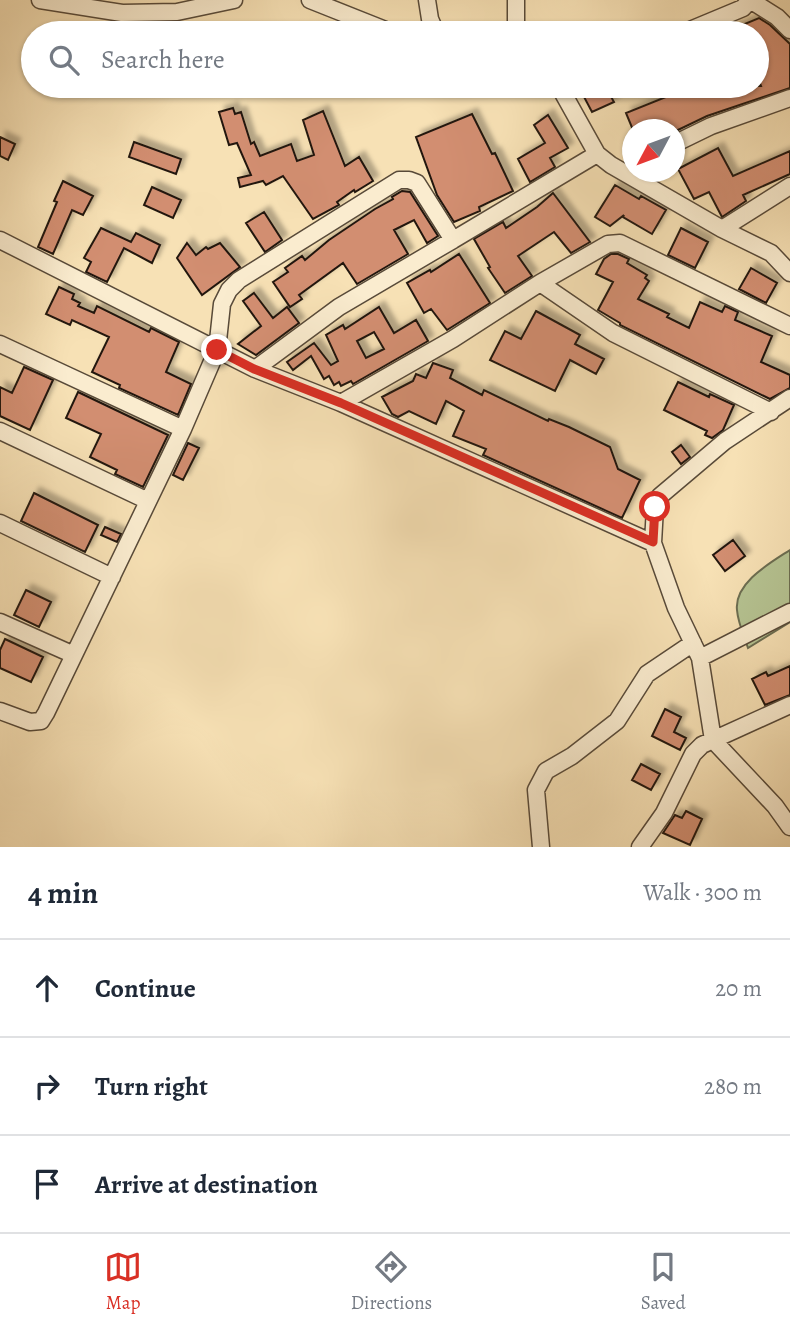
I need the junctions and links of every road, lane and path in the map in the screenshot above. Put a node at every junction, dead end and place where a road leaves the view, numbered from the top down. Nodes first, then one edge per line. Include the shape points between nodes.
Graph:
1 (40, 0) edge
2 (234, 0) edge
3 (310, 0) edge
4 (427, 0) edge
5 (516, 0) edge
6 (750, 0) edge
7 (363, 21) edge
8 (431, 21) edge
9 (516, 21) edge
10 (712, 21) edge
11 (790, 30) edge
12 (566, 98) edge
13 (790, 98) edge
14 (685, 139) edge
15 (597, 154) junction
16 (622, 166) edge
17 (650, 182) edge
18 (790, 186) edge
19 (722, 229) junction
20 (0, 240) edge
21 (453, 240) junction
22 (790, 273) edge
23 (540, 283) junction
24 (790, 326) edge
25 (0, 344) edge
26 (217, 350) junction
27 (254, 369) junction
28 (790, 398) edge
29 (341, 403) junction
30 (771, 412) junction
31 (183, 429) junction
32 (0, 431) edge
33 (148, 501) junction
34 (0, 523) edge
35 (653, 542) junction
36 (112, 577) junction
37 (790, 612) edge
38 (0, 622) edge
39 (696, 651) junction
40 (74, 656) junction
41 (790, 705) edge
42 (0, 711) edge
43 (713, 740) junction
44 (790, 827) edge
45 (645, 845) edge
46 (541, 847) edge

1 - 2 street via 122,13 177,12
3 - 7 street
4 - 8 street
5 - 9 street
6 - 10 street via 743,8
6 - 11 street
12 - 15 street
13 - 14 street
15 - 16 street via 611,165
15 - 21 street
17 - 19 street
18 - 19 street
19 - 22 street via 771,253
20 - 26 street
21 - 26 street via 417,183 399,180 239,280 222,304
21 - 27 street via 339,307
23 - 24 street via 608,244 620,243
23 - 29 street
23 - 30 street via 613,333
25 - 31 street
26 - 27 street
26 - 31 street
27 - 29 street
28 - 30 street
29 - 35 street
30 - 35 street via 725,441 660,496
31 - 33 street
32 - 33 street
33 - 36 street
34 - 36 street
35 - 39 street
36 - 40 street
37 - 39 street
38 - 40 street
39 - 43 street
39 - 46 street via 647,674 617,721 547,771 536,790
40 - 42 street via 41,721 30,722
41 - 43 street
43 - 44 street
43 - 45 street via 693,754

